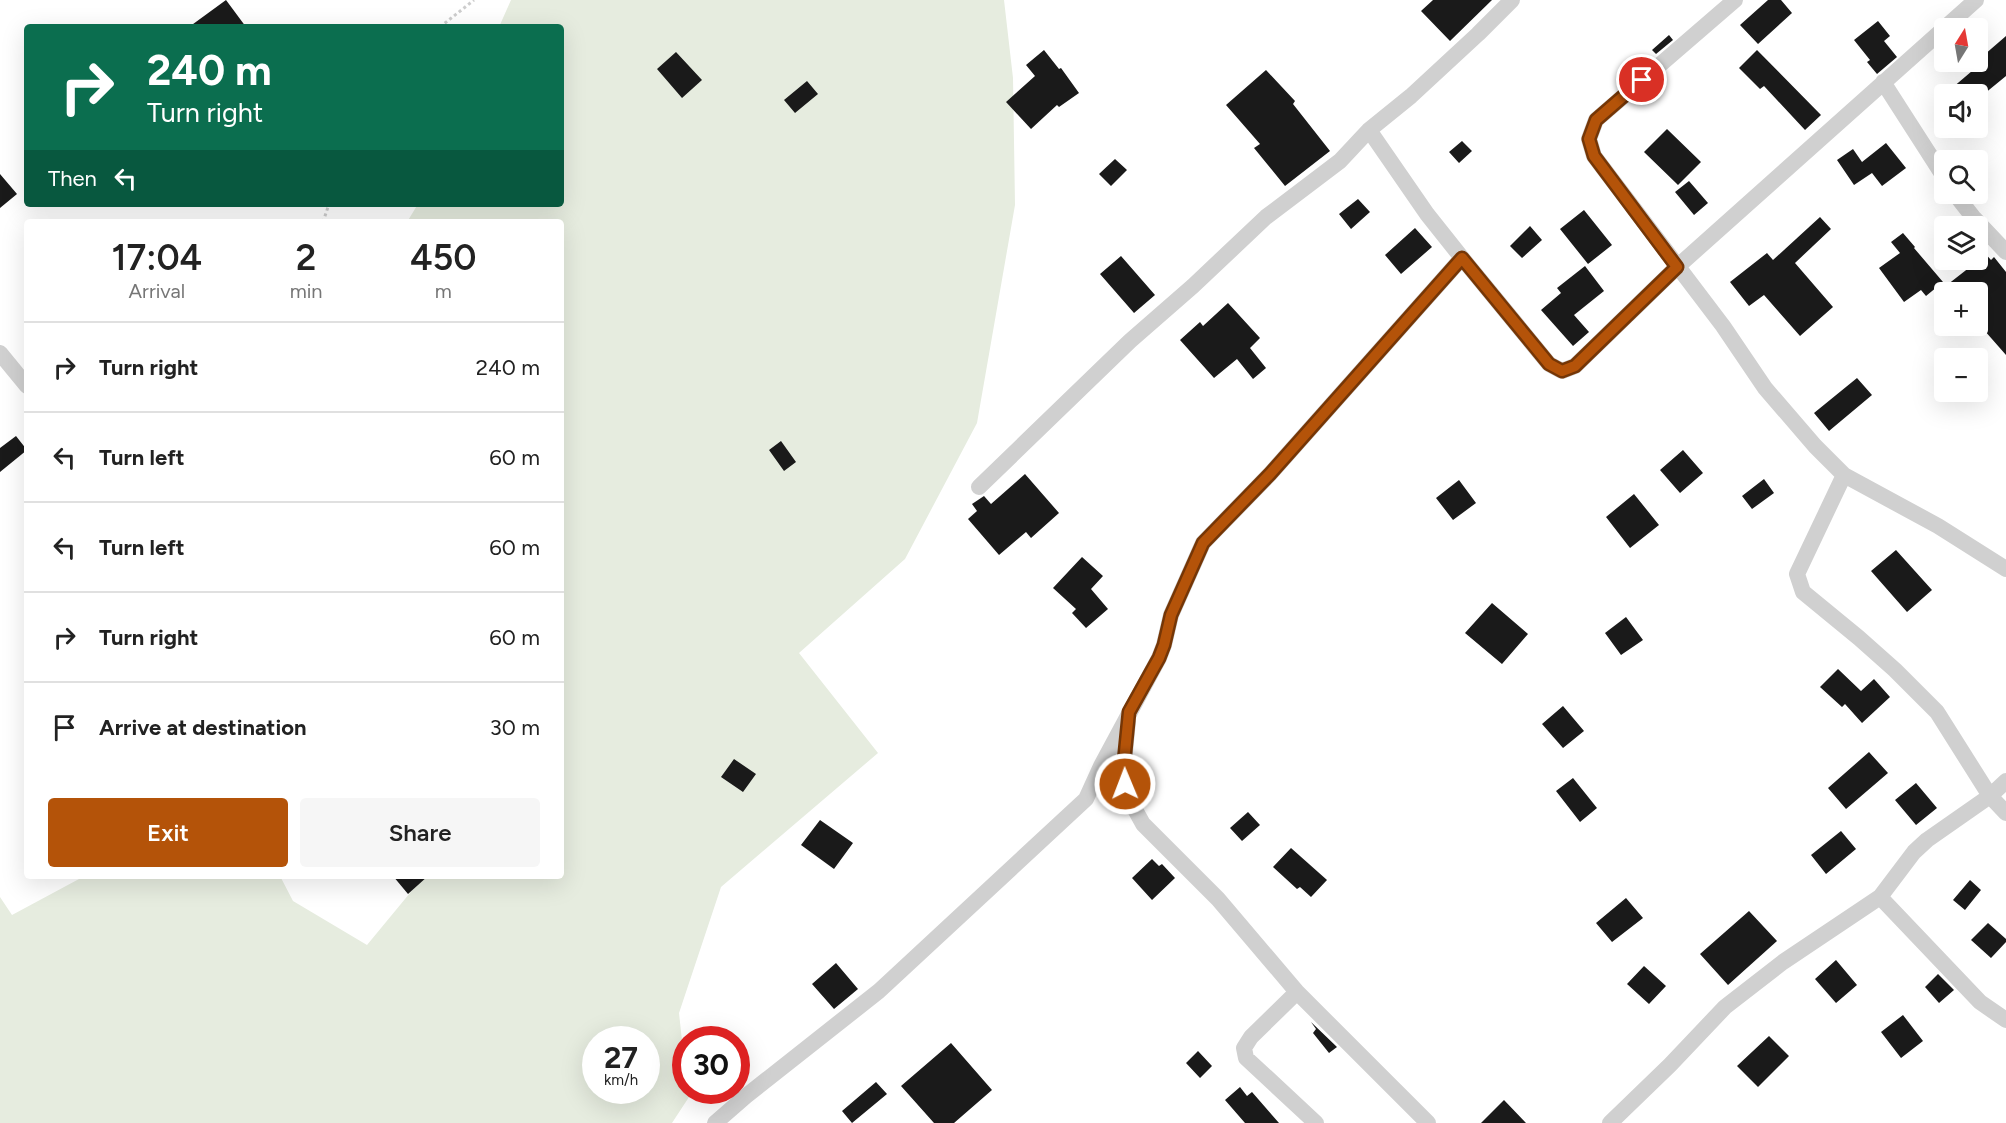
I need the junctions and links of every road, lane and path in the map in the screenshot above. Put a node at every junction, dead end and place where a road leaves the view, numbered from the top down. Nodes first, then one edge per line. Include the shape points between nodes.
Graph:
1 (474, 0) edge
2 (1512, 0) edge
3 (1736, 0) edge
4 (1976, 0) edge
5 (444, 24) edge
6 (1883, 82) junction
7 (1369, 130) junction
8 (1934, 161) edge
9 (1963, 204) edge
10 (2006, 252) edge
11 (1462, 258) junction
12 (1677, 267) junction
13 (0, 353) edge
14 (24, 382) edge
15 (1844, 475) junction
16 (979, 487) dead end
17 (2006, 569) edge
18 (1129, 712) junction
19 (2006, 782) edge
20 (1990, 796) junction
21 (2006, 813) edge
22 (1880, 897) junction
23 (1297, 992) junction
24 (2006, 1020) edge
25 (715, 1123) edge
26 (1317, 1123) edge
27 (1428, 1123) edge
28 (1610, 1123) edge

1 - 5 path
2 - 7 street via 1411,96
3 - 12 street via 1596,120 1589,139 1594,156
4 - 6 street
6 - 8 street
6 - 12 street
7 - 11 street
7 - 16 street via 1340,161 1266,217 1130,341
9 - 10 street
11 - 12 street via 1549,364 1562,371 1575,366
11 - 18 street via 1270,474 1203,543 1171,615 1159,658
12 - 15 street via 1765,388
13 - 14 street
15 - 17 street via 1938,526
15 - 20 street via 1797,574 1803,592 1888,664 1937,712
18 - 23 street via 1123,772 1127,795 1143,824 1218,899
18 - 25 street via 1086,799 879,991
19 - 20 street
20 - 21 street
20 - 22 street via 1927,840
22 - 24 street via 1980,1002
22 - 28 street via 1783,962 1725,1007
23 - 26 street via 1244,1048 1246,1058
23 - 27 street

